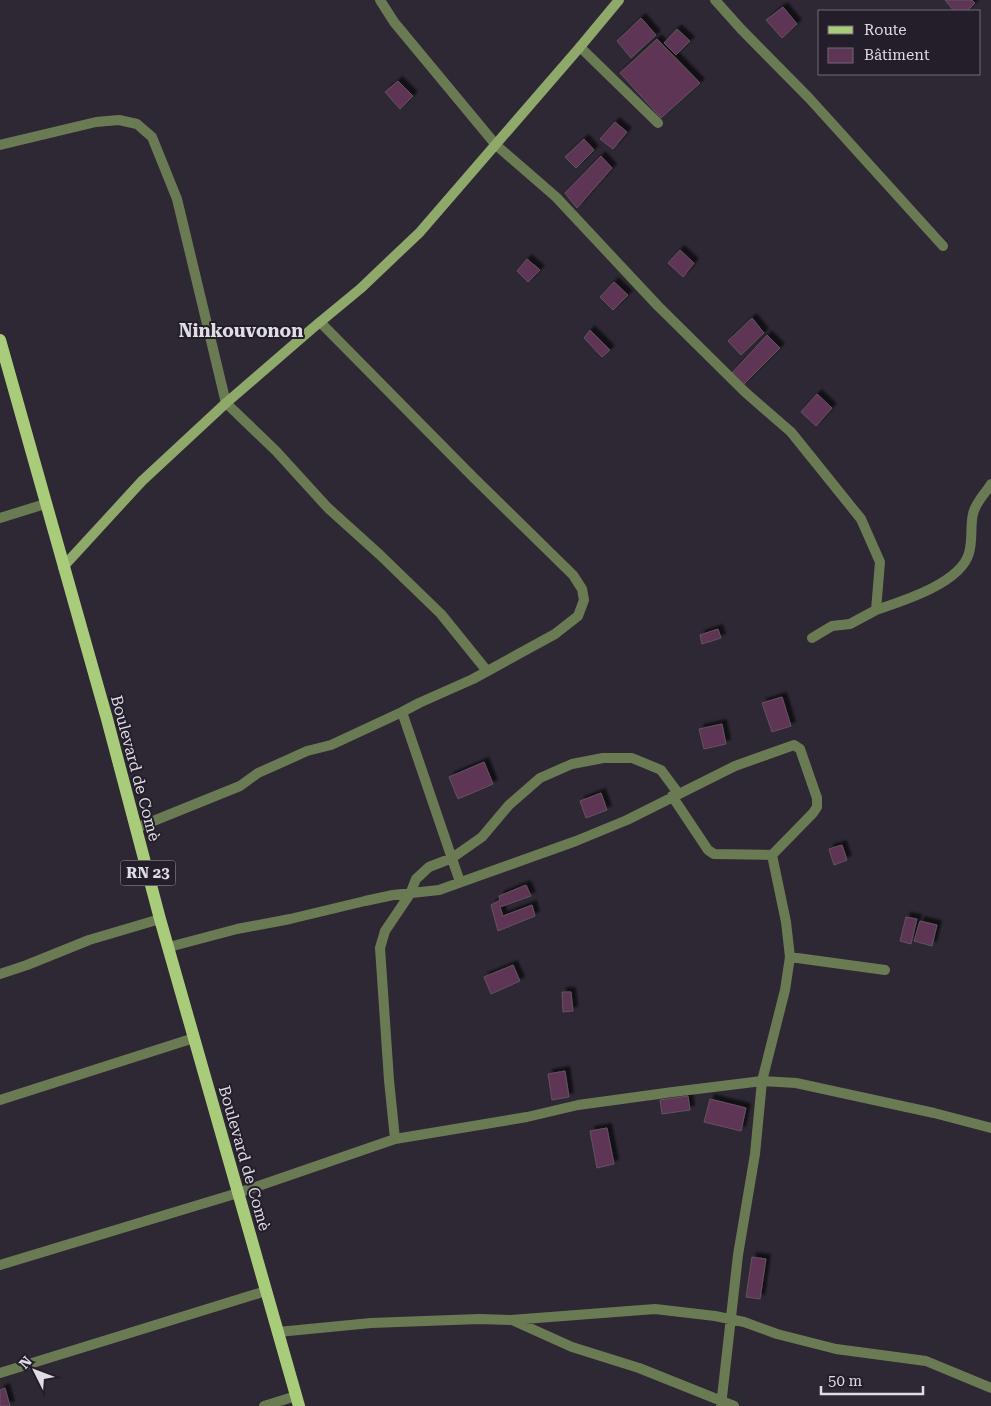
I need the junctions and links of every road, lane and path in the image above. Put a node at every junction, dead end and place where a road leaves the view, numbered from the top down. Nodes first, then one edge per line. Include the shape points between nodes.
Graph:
1 (380, 0) edge
2 (619, 0) edge
3 (716, 0) edge
4 (580, 47) junction
5 (658, 122) dead end
6 (0, 145) edge
7 (496, 145) junction
8 (943, 246) dead end
9 (320, 322) junction
10 (0, 340) edge
11 (226, 402) junction
12 (991, 484) edge
13 (45, 504) junction
14 (0, 518) edge
15 (63, 567) junction
16 (876, 610) junction
17 (812, 638) dead end
18 (487, 671) junction
19 (402, 712) junction
20 (675, 795) junction
21 (136, 828) junction
22 (772, 855) junction
23 (452, 858) junction
24 (460, 882) junction
25 (410, 894) junction
26 (160, 919) junction
27 (169, 947) junction
28 (790, 957) junction
29 (885, 970) dead end
30 (0, 974) edge
31 (194, 1038) junction
32 (762, 1081) junction
33 (0, 1100) edge
34 (991, 1128) edge
35 (395, 1139) junction
36 (238, 1193) junction
37 (0, 1265) edge
38 (266, 1291) junction
39 (511, 1320) junction
40 (732, 1320) junction
41 (278, 1332) junction
42 (0, 1373) edge
43 (991, 1388) edge
44 (298, 1401) edge
45 (721, 1404) edge
46 (264, 1406) edge
47 (734, 1406) edge

1 - 7 street via 394,22
2 - 4 street
3 - 8 street
4 - 5 street
4 - 7 street
6 - 11 street via 96,122 119,120 137,124 152,137 178,199
7 - 9 street via 420,232
7 - 16 street via 556,197 658,306 790,432 861,519 880,562
9 - 11 street
9 - 18 street via 573,575 582,589 584,600 578,616 554,634
10 - 13 main road, Boulevard de Comè / RN 23
11 - 15 street via 142,481
11 - 18 street via 328,508 441,614
12 - 16 street via 973,513 972,540 964,563 951,577 927,591
13 - 14 street
13 - 15 main road, Boulevard de Comè / RN 23
15 - 21 main road, Boulevard de Comè / RN 23
16 - 17 street via 850,624 832,626
18 - 19 street
19 - 21 street via 331,745 307,751 276,765 240,786
19 - 23 street
20 - 22 street via 708,850 714,854
20 - 22 street via 735,766 794,745 798,747 818,798 817,806 808,820
20 - 23 street via 661,770 632,758 603,758 572,764 540,778 509,805 482,838
20 - 24 street via 576,842
21 - 26 main road, Boulevard de Comè / RN 23
22 - 28 street
23 - 24 street
23 - 25 street via 429,867 416,878
24 - 25 street via 439,890
25 - 27 street via 366,900
25 - 35 street via 385,931 380,948
26 - 27 main road, Boulevard de Comè / RN 23
26 - 30 street via 89,940
27 - 31 main road, Boulevard de Comè / RN 23
28 - 29 street
28 - 32 street
31 - 33 street
31 - 36 main road, Boulevard de Comè / RN 23
32 - 34 street via 796,1083
32 - 35 street via 578,1105
32 - 40 street
35 - 36 street
36 - 37 street
36 - 38 main road, Boulevard de Comè / RN 23
38 - 41 main road, Boulevard de Comè / RN 23
38 - 42 street
39 - 40 street via 655,1309
39 - 41 street via 371,1323
39 - 45 street via 572,1347 638,1368
40 - 43 street via 815,1345 926,1361
40 - 45 street
41 - 44 main road, Boulevard de Comè / RN 23
44 - 46 street
45 - 47 street

